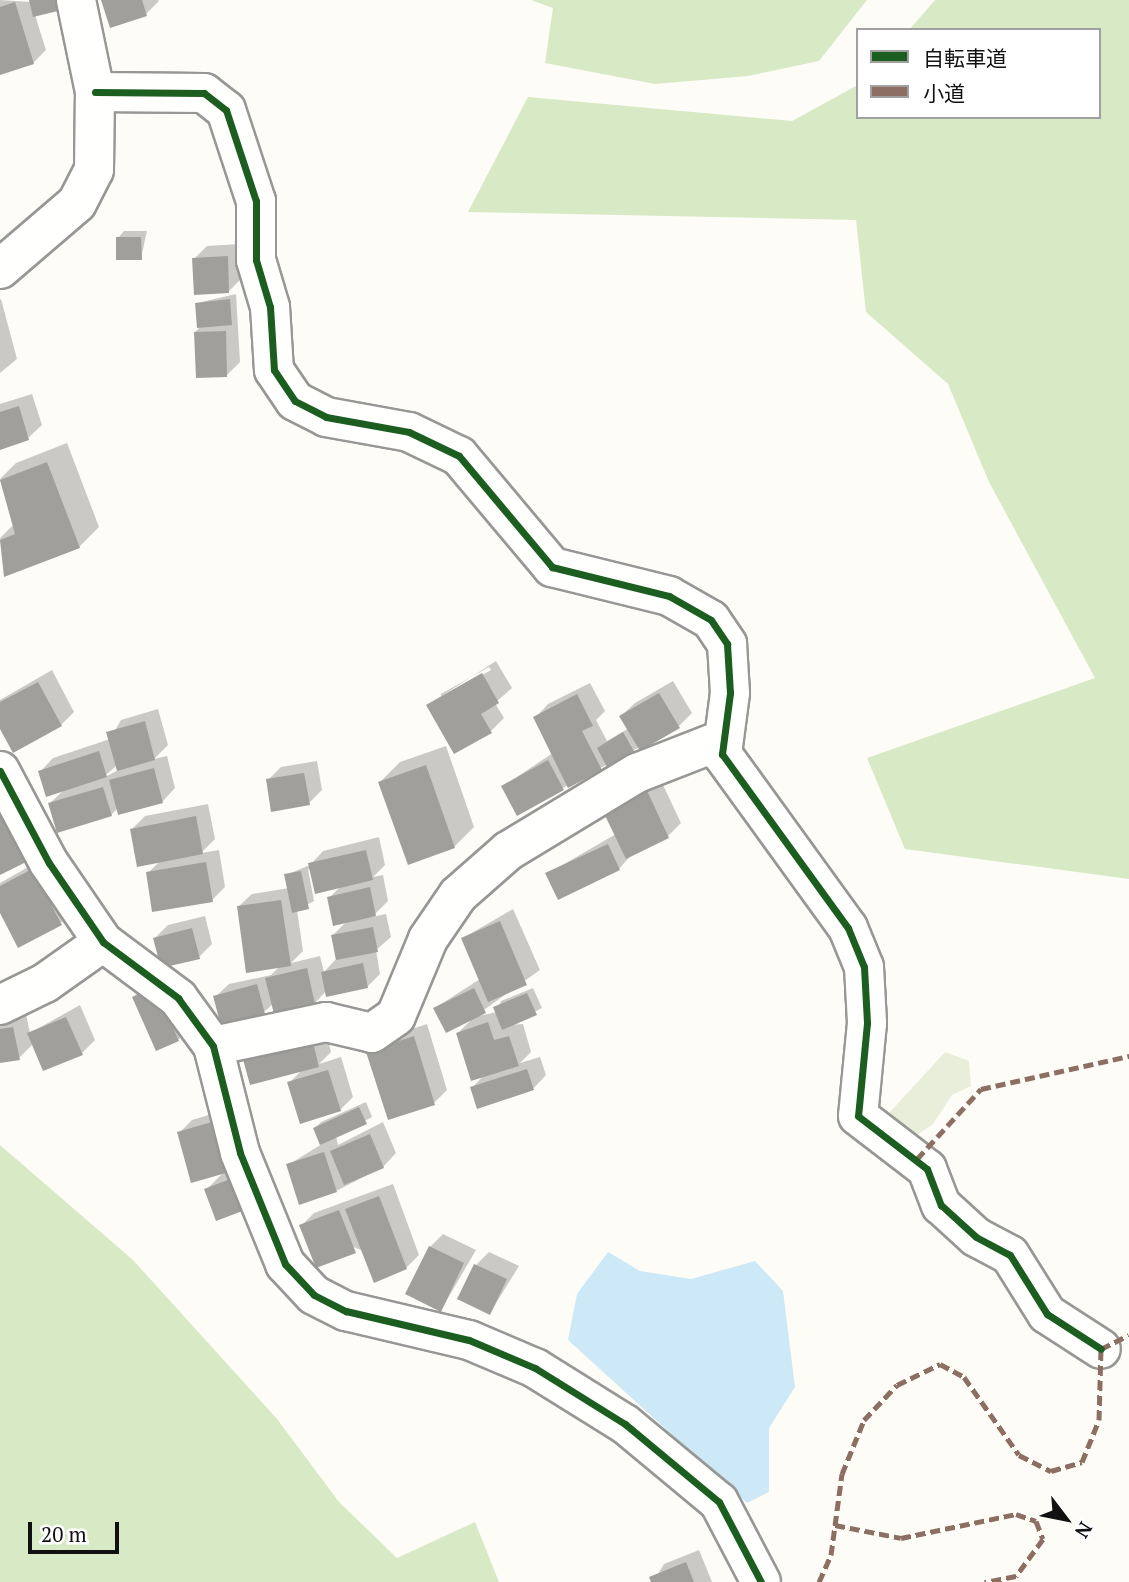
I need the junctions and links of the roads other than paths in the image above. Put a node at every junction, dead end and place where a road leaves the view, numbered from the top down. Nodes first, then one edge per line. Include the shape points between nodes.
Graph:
1 (76, 0) edge
2 (95, 92) junction
3 (0, 269) edge
4 (719, 741) junction
5 (0, 771) edge
6 (103, 942) junction
7 (0, 1004) edge
8 (213, 1046) junction
9 (1101, 1349) dead end
10 (761, 1582) edge

1 - 2 street
2 - 3 street via 94,170 77,204
2 - 4 street via 204,93 226,110 256,201 256,260 271,307 274,370 295,401 326,417 409,432 459,456 552,567 669,596 711,620 727,644 729,668
4 - 8 street via 637,772 509,851 458,895 428,939 396,1016 372,1033 326,1022
4 - 9 street via 722,754 848,928 864,967 867,1023 858,1116 881,1140 917,1159 941,1206 967,1229 1010,1255 1047,1314
5 - 6 street via 49,863
6 - 7 street via 45,984
6 - 8 street via 178,998
8 - 10 street via 240,1153 285,1264 314,1295 346,1311 469,1340 535,1368 625,1424 719,1502

